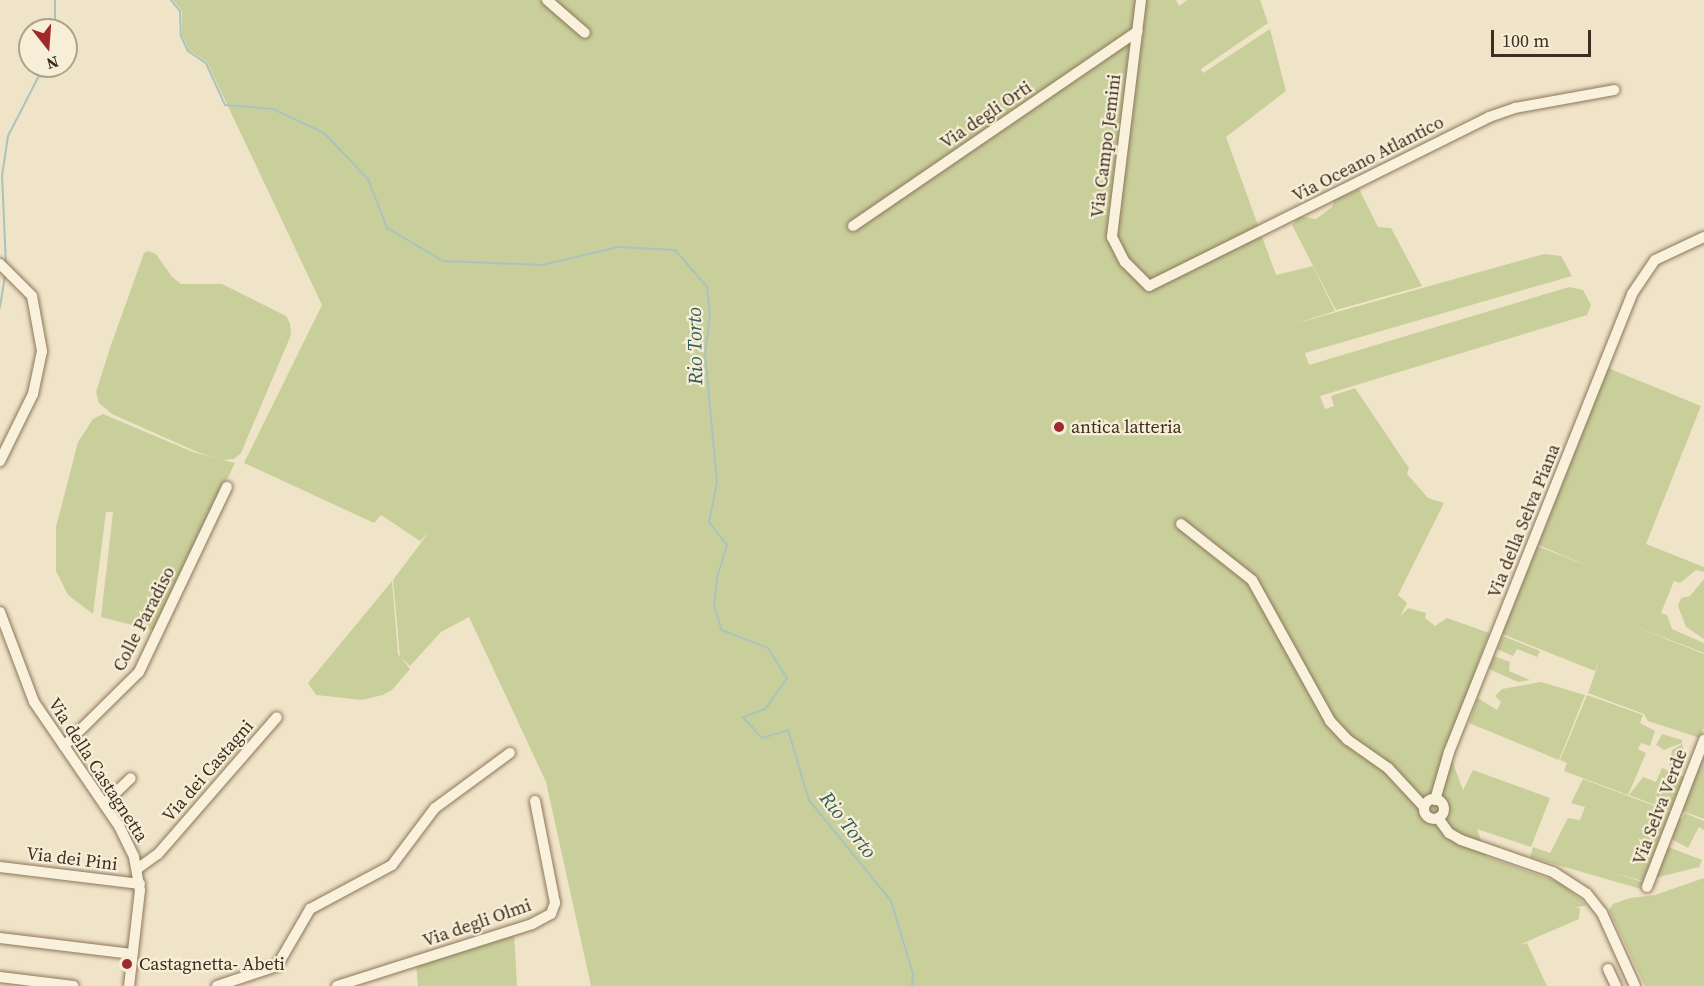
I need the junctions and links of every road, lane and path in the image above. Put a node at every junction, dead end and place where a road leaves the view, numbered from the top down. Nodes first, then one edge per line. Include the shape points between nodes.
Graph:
1 (547, 0) edge
2 (1142, 0) edge
3 (1138, 31) junction
4 (585, 33) dead end
5 (1614, 90) dead end
6 (854, 226) dead end
7 (1704, 237) edge
8 (0, 264) edge
9 (1147, 285) joint
10 (0, 461) edge
11 (226, 487) dead end
12 (1181, 524) dead end
13 (0, 612) edge
14 (277, 717) dead end
15 (1704, 740) edge
16 (64, 746) junction
17 (510, 753) dead end
18 (131, 778) dead end
19 (1435, 800) junction
20 (535, 801) dead end
21 (104, 804) junction
22 (1424, 807) junction
23 (1438, 818) junction
24 (0, 867) edge
25 (137, 869) junction
26 (140, 884) junction
27 (1647, 887) dead end
28 (0, 938) edge
29 (132, 954) junction
30 (1608, 969) dead end
31 (0, 977) edge
32 (73, 986) edge
33 (129, 986) edge
34 (218, 986) edge
35 (337, 986) edge
36 (1616, 986) edge
37 (1635, 986) edge

1 - 4 street
2 - 3 street, Via Campo Jemini
3 - 6 street, Via degli Orti
3 - 9 street, Via Campo Jemini via 1112,237 1125,262
5 - 9 street, Via Oceano Atlantico via 1497,114
7 - 19 street, Via della Selva Piana via 1655,260 1637,284 1448,756
8 - 10 street via 12,272 35,304 42,360 33,393
11 - 16 street, Colle Paradiso via 140,672
12 - 22 street via 1252,580 1330,721 1348,740 1388,768
13 - 16 street, Via della Castagnetta via 23,680
14 - 25 street, Via dei Castagni via 158,855
15 - 27 street, Via Selva Verde
16 - 21 street, Via della Castagnetta
17 - 34 street via 435,808 392,865 310,909 277,966
18 - 21 street
19 - 22 street
19 - 23 street via 1443,808
20 - 35 street, Via degli Olmi via 555,903 551,914 532,924
21 - 25 street, Via della Castagnetta via 128,841
22 - 23 street via 1429,818
23 - 37 street via 1457,838 1553,872 1587,894 1599,909
24 - 26 street, Via dei Pini
25 - 26 street, Via della Castagnetta
26 - 29 street, Via della Castagnetta
28 - 29 street
29 - 33 street, Via della Castagnetta
30 - 36 street
31 - 32 street

